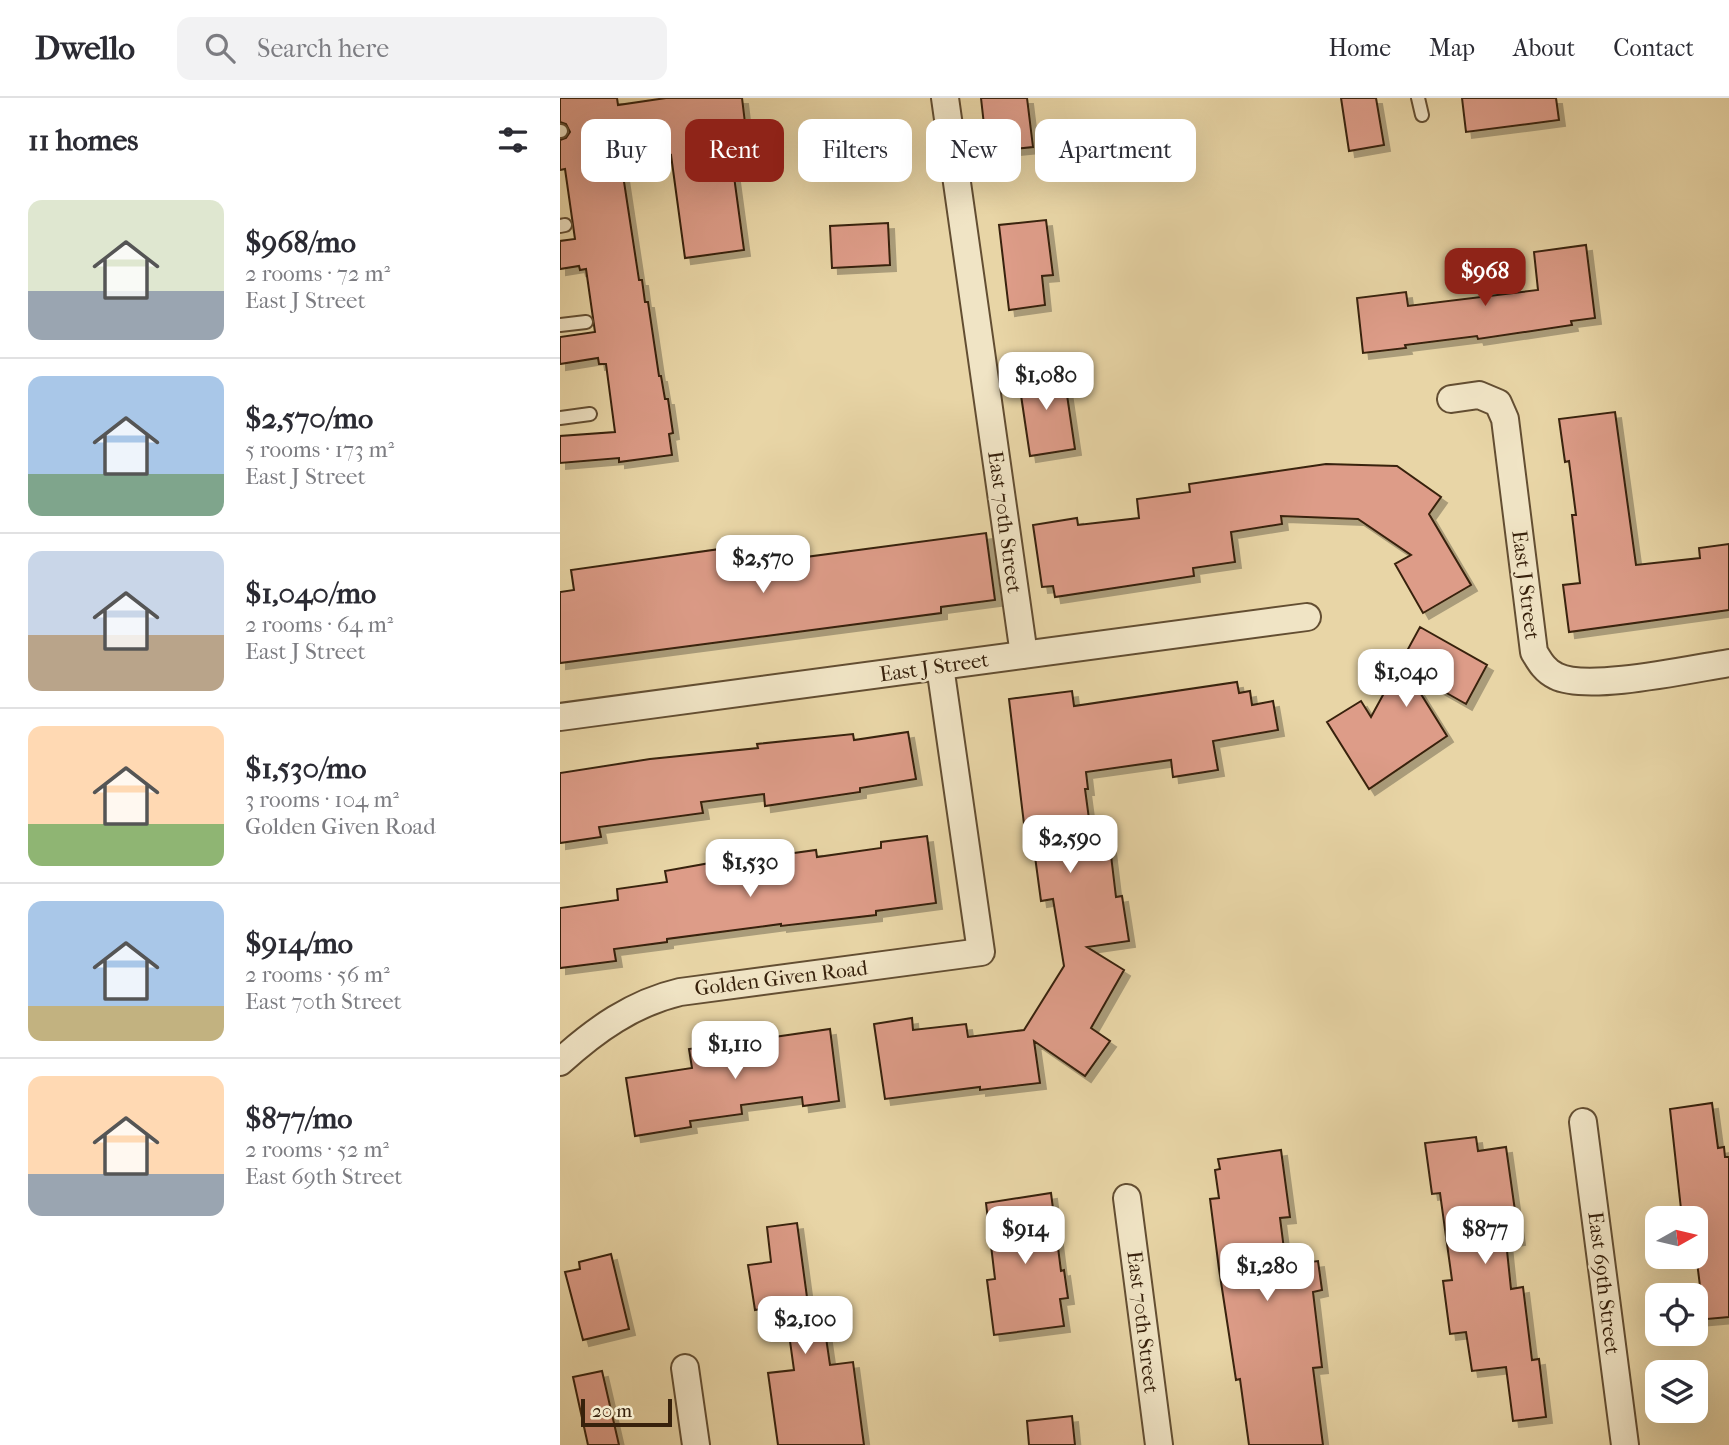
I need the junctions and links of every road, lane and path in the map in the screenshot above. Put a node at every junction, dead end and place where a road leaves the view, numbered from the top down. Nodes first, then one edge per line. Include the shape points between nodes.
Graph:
1 (945, 98) edge
2 (1418, 98) edge
3 (1422, 115) dead end
4 (586, 322) dead end
5 (560, 325) edge
6 (1451, 399) dead end
7 (590, 414) dead end
8 (560, 418) edge
9 (1307, 617) dead end
10 (1024, 655) junction
11 (1729, 663) edge
12 (940, 666) junction
13 (560, 717) edge
14 (560, 1062) edge
15 (1583, 1122) dead end
16 (1127, 1198) dead end
17 (685, 1368) dead end
18 (696, 1445) edge
19 (1159, 1445) edge
20 (1625, 1445) edge

1 - 10 street, East 70th Street
2 - 3 lane
4 - 5 lane
6 - 11 street, East J Street via 1479,395 1498,402 1505,419 1534,652 1546,670 1576,682 1611,681
7 - 8 lane
9 - 10 street, East J Street
10 - 12 street, East J Street
12 - 13 street, East J Street
12 - 14 street, Golden Given Road via 981,952 663,996 608,1022
15 - 20 street, East 69th Street
16 - 19 street, East 70th Street
17 - 18 street

